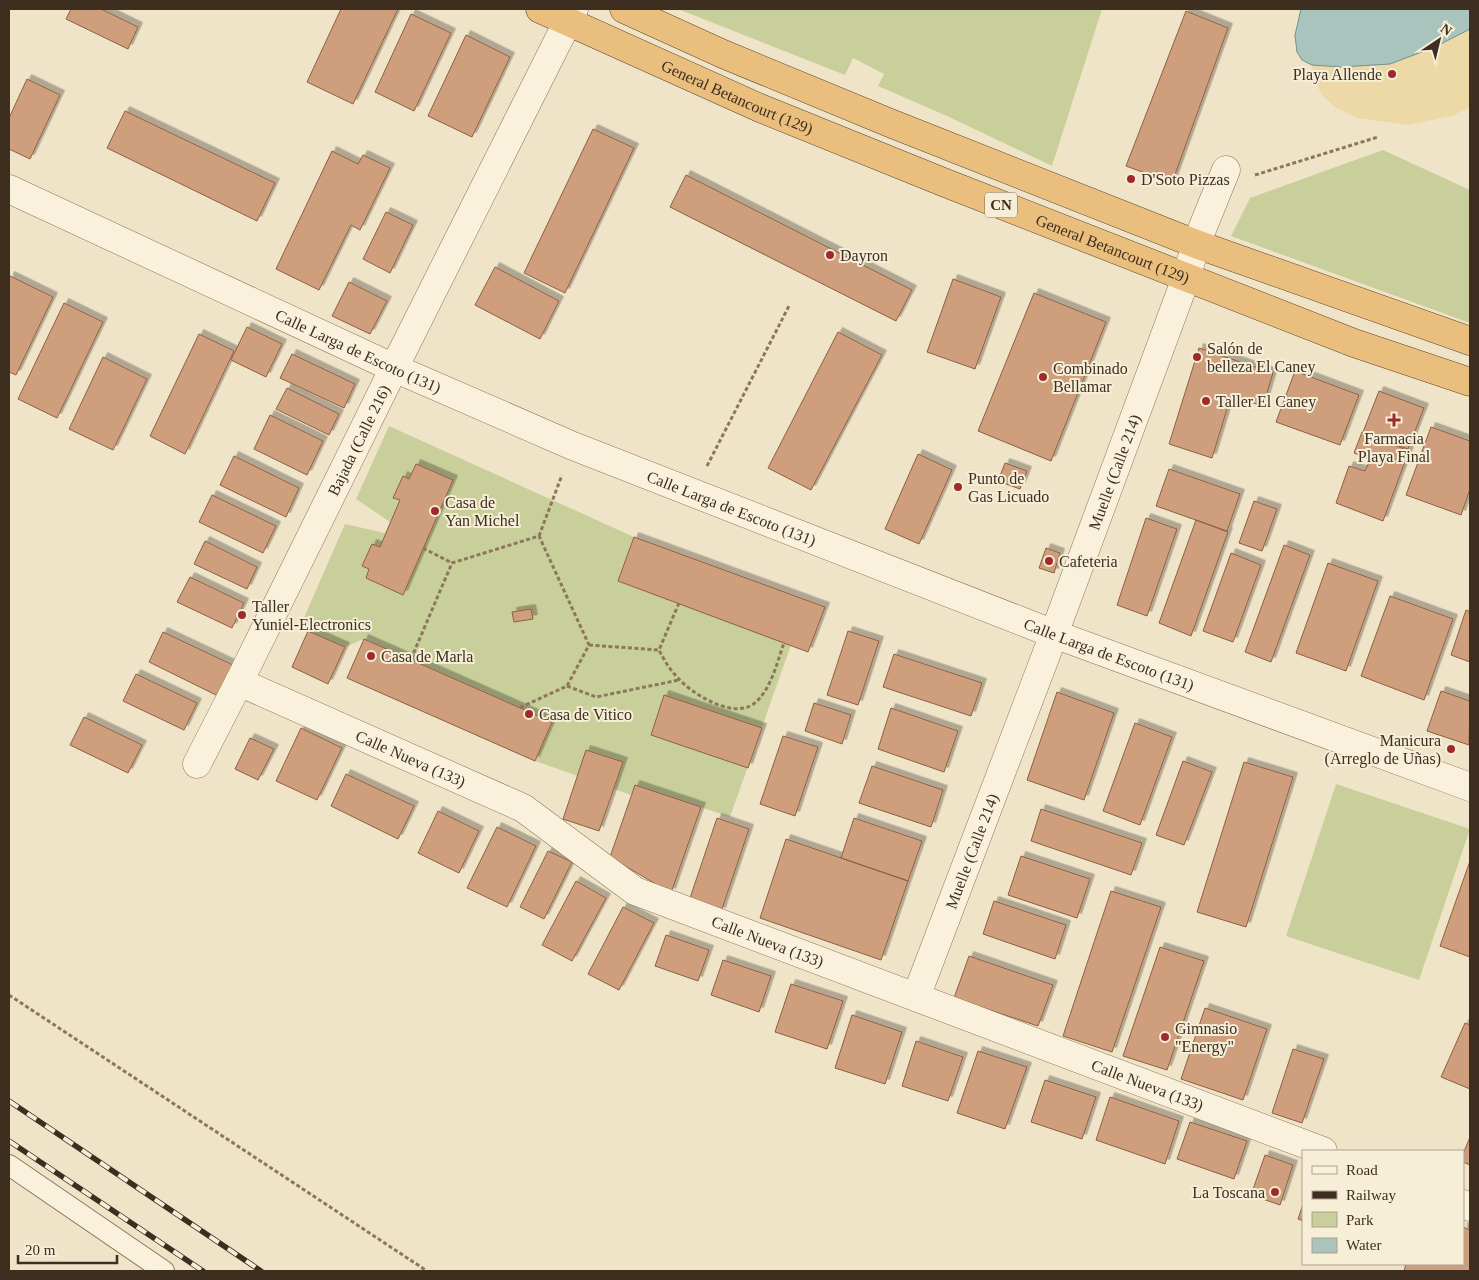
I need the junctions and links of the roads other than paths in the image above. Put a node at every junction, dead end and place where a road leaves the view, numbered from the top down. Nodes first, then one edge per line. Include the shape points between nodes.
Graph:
1 (540, 9) edge
2 (624, 9) edge
3 (571, 15) edge
4 (1222, 179) road end
5 (9, 189) edge
6 (1196, 244) junction
7 (1186, 278) junction
8 (1470, 341) edge
9 (394, 368) junction
10 (1470, 382) edge
11 (1054, 634) junction
12 (239, 682) junction
13 (197, 764) dead end
14 (1470, 787) edge
15 (916, 997) junction
16 (1320, 1150) edge
17 (9, 1165) edge
18 (164, 1271) edge

1 - 3 highway, General Betancourt (129) / CN
2 - 6 highway, General Betancourt (129) / CN via 793,83
3 - 7 highway, General Betancourt (129) / CN via 760,108
3 - 9 street, Bajada (Calle 216)
4 - 6 street, Muelle (Calle 214)
5 - 9 street, Calle Larga de Escoto (131)
6 - 7 street, Muelle (Calle 214)
6 - 8 highway, General Betancourt (129) / CN
7 - 10 highway, General Betancourt (129) / CN via 1354,343
7 - 11 street, Muelle (Calle 214)
9 - 11 street, Calle Larga de Escoto (131) via 573,446
9 - 12 street, Bajada (Calle 216)
11 - 14 street, Calle Larga de Escoto (131)
11 - 15 street, Muelle (Calle 214)
12 - 13 street, Bajada (Calle 216)
12 - 15 street, Calle Nueva (133) via 523,808 635,891
15 - 16 street, Calle Nueva (133)
17 - 18 lane

